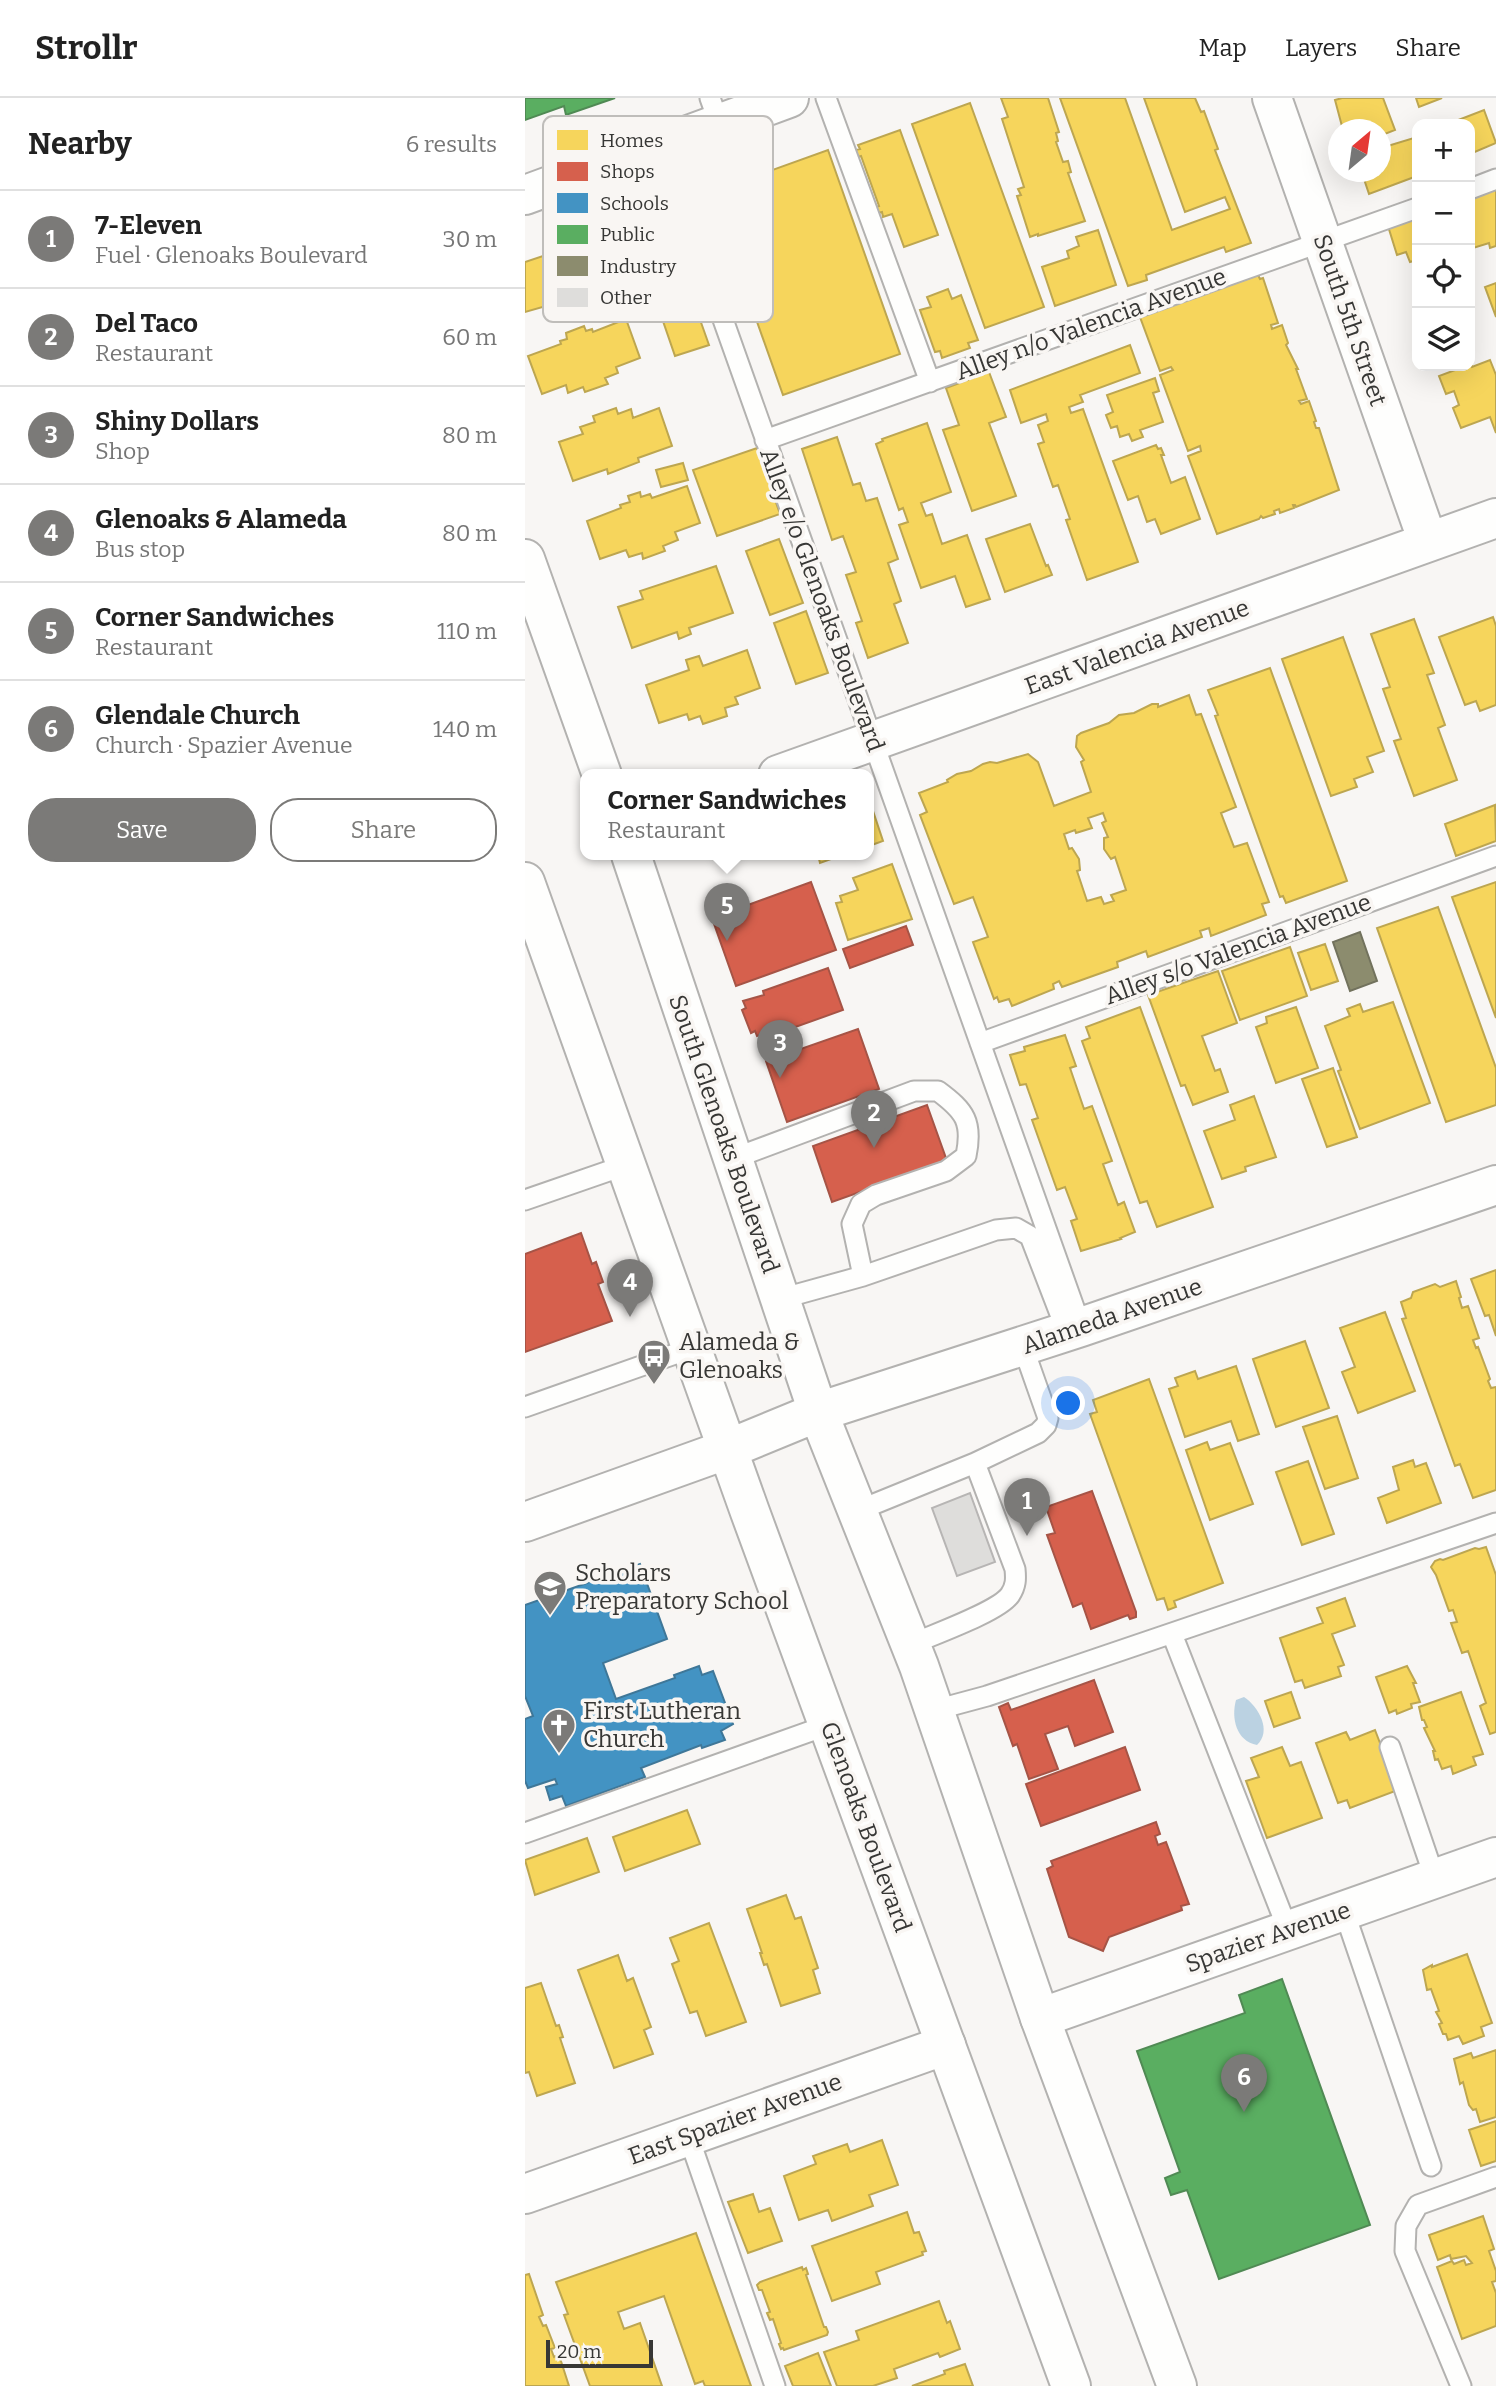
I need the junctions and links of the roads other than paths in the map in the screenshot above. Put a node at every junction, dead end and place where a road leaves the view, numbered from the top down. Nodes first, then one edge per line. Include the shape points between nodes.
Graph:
1 (789, 98) edge
2 (826, 98) edge
3 (1272, 98) edge
4 (715, 111) edge
5 (1496, 179) edge
6 (1475, 187) edge
7 (543, 188) edge
8 (525, 195) edge
9 (1412, 210) edge
10 (1322, 242) junction
11 (723, 322) edge
12 (930, 382) junction
13 (765, 440) junction
14 (1496, 518) edge
15 (1428, 542) junction
16 (525, 559) edge
17 (873, 741) junction
18 (600, 769) edge
19 (795, 769) edge
20 (1496, 856) edge
21 (633, 860) edge
22 (525, 882) edge
23 (982, 1048) junction
24 (733, 1158) junction
25 (626, 1165) junction
26 (1496, 1185) edge
27 (525, 1200) edge
28 (863, 1276) junction
29 (780, 1299) junction
30 (1074, 1330) junction
31 (1023, 1346) junction
32 (692, 1348) junction
33 (525, 1407) edge
34 (818, 1412) junction
35 (728, 1449) junction
36 (975, 1463) junction
37 (857, 1511) junction
38 (525, 1522) edge
39 (1496, 1523) edge
40 (1172, 1634) junction
41 (911, 1645) junction
42 (935, 1710) junction
43 (828, 1725) junction
44 (1390, 1747) dead end
45 (525, 1833) edge
46 (1496, 1857) edge
47 (1435, 1879) junction
48 (1344, 1911) junction
49 (1288, 1930) junction
50 (1040, 2018) junction
51 (946, 2045) junction
52 (688, 2136) junction
53 (1431, 2166) dead end
54 (1496, 2177) edge
55 (525, 2194) edge
56 (775, 2386) edge
57 (1071, 2386) edge
58 (1177, 2386) edge
59 (1461, 2386) edge

1 - 4 main road
2 - 12 lane
3 - 10 main road, South 5th Street
5 - 6 lane
7 - 8 main road
9 - 10 lane, Alley n/o Valencia Avenue
10 - 12 lane, Alley n/o Valencia Avenue
10 - 15 main road, South 5th Street
11 - 13 lane, Alley e/o Glenoaks Boulevard
12 - 13 lane, Alley n/o Valencia Avenue
13 - 17 lane, Alley e/o Glenoaks Boulevard
14 - 15 main road, East Valencia Avenue
15 - 17 main road, East Valencia Avenue
16 - 18 main road
17 - 19 main road, East Valencia Avenue
17 - 23 lane, Alley e/o Glenoaks Boulevard
20 - 23 lane, Alley s/o Valencia Avenue
21 - 24 main road, South Glenoaks Boulevard
22 - 25 main road
23 - 30 lane, Alley e/o Glenoaks Boulevard
24 - 28 lane via 914,1091 938,1091 959,1107 971,1134 966,1156 946,1171 862,1204 852,1224
24 - 29 main road, South Glenoaks Boulevard
25 - 27 lane
25 - 32 main road, Glenoaks Boulevard
26 - 30 main road, Alameda Avenue
28 - 29 lane
28 - 30 lane via 996,1230 1016,1228 1031,1236
29 - 34 main road, South Glenoaks Boulevard
30 - 31 main road, Alameda Avenue
31 - 34 main road, Alameda Avenue
31 - 36 lane via 1048,1418 1038,1433
32 - 33 lane
32 - 35 main road, Glenoaks Boulevard
34 - 35 main road, Alameda Avenue
34 - 37 main road
35 - 38 main road, Alameda Avenue
35 - 43 main road, Glenoaks Boulevard
36 - 37 lane
36 - 41 lane via 1016,1582 1009,1597 996,1607
37 - 41 main road
39 - 40 lane
40 - 42 lane
40 - 49 lane
41 - 42 main road
42 - 50 main road
43 - 45 lane
43 - 51 main road, Glenoaks Boulevard
44 - 47 lane
46 - 47 main road, Spazier Avenue
47 - 48 main road, Spazier Avenue
48 - 49 main road, Spazier Avenue
48 - 53 lane
49 - 50 main road, Spazier Avenue
50 - 58 main road
51 - 52 main road, East Spazier Avenue
51 - 57 main road, Glenoaks Boulevard
52 - 55 main road, East Spazier Avenue
52 - 56 lane
54 - 59 lane via 1418,2206 1405,2232 1405,2250

